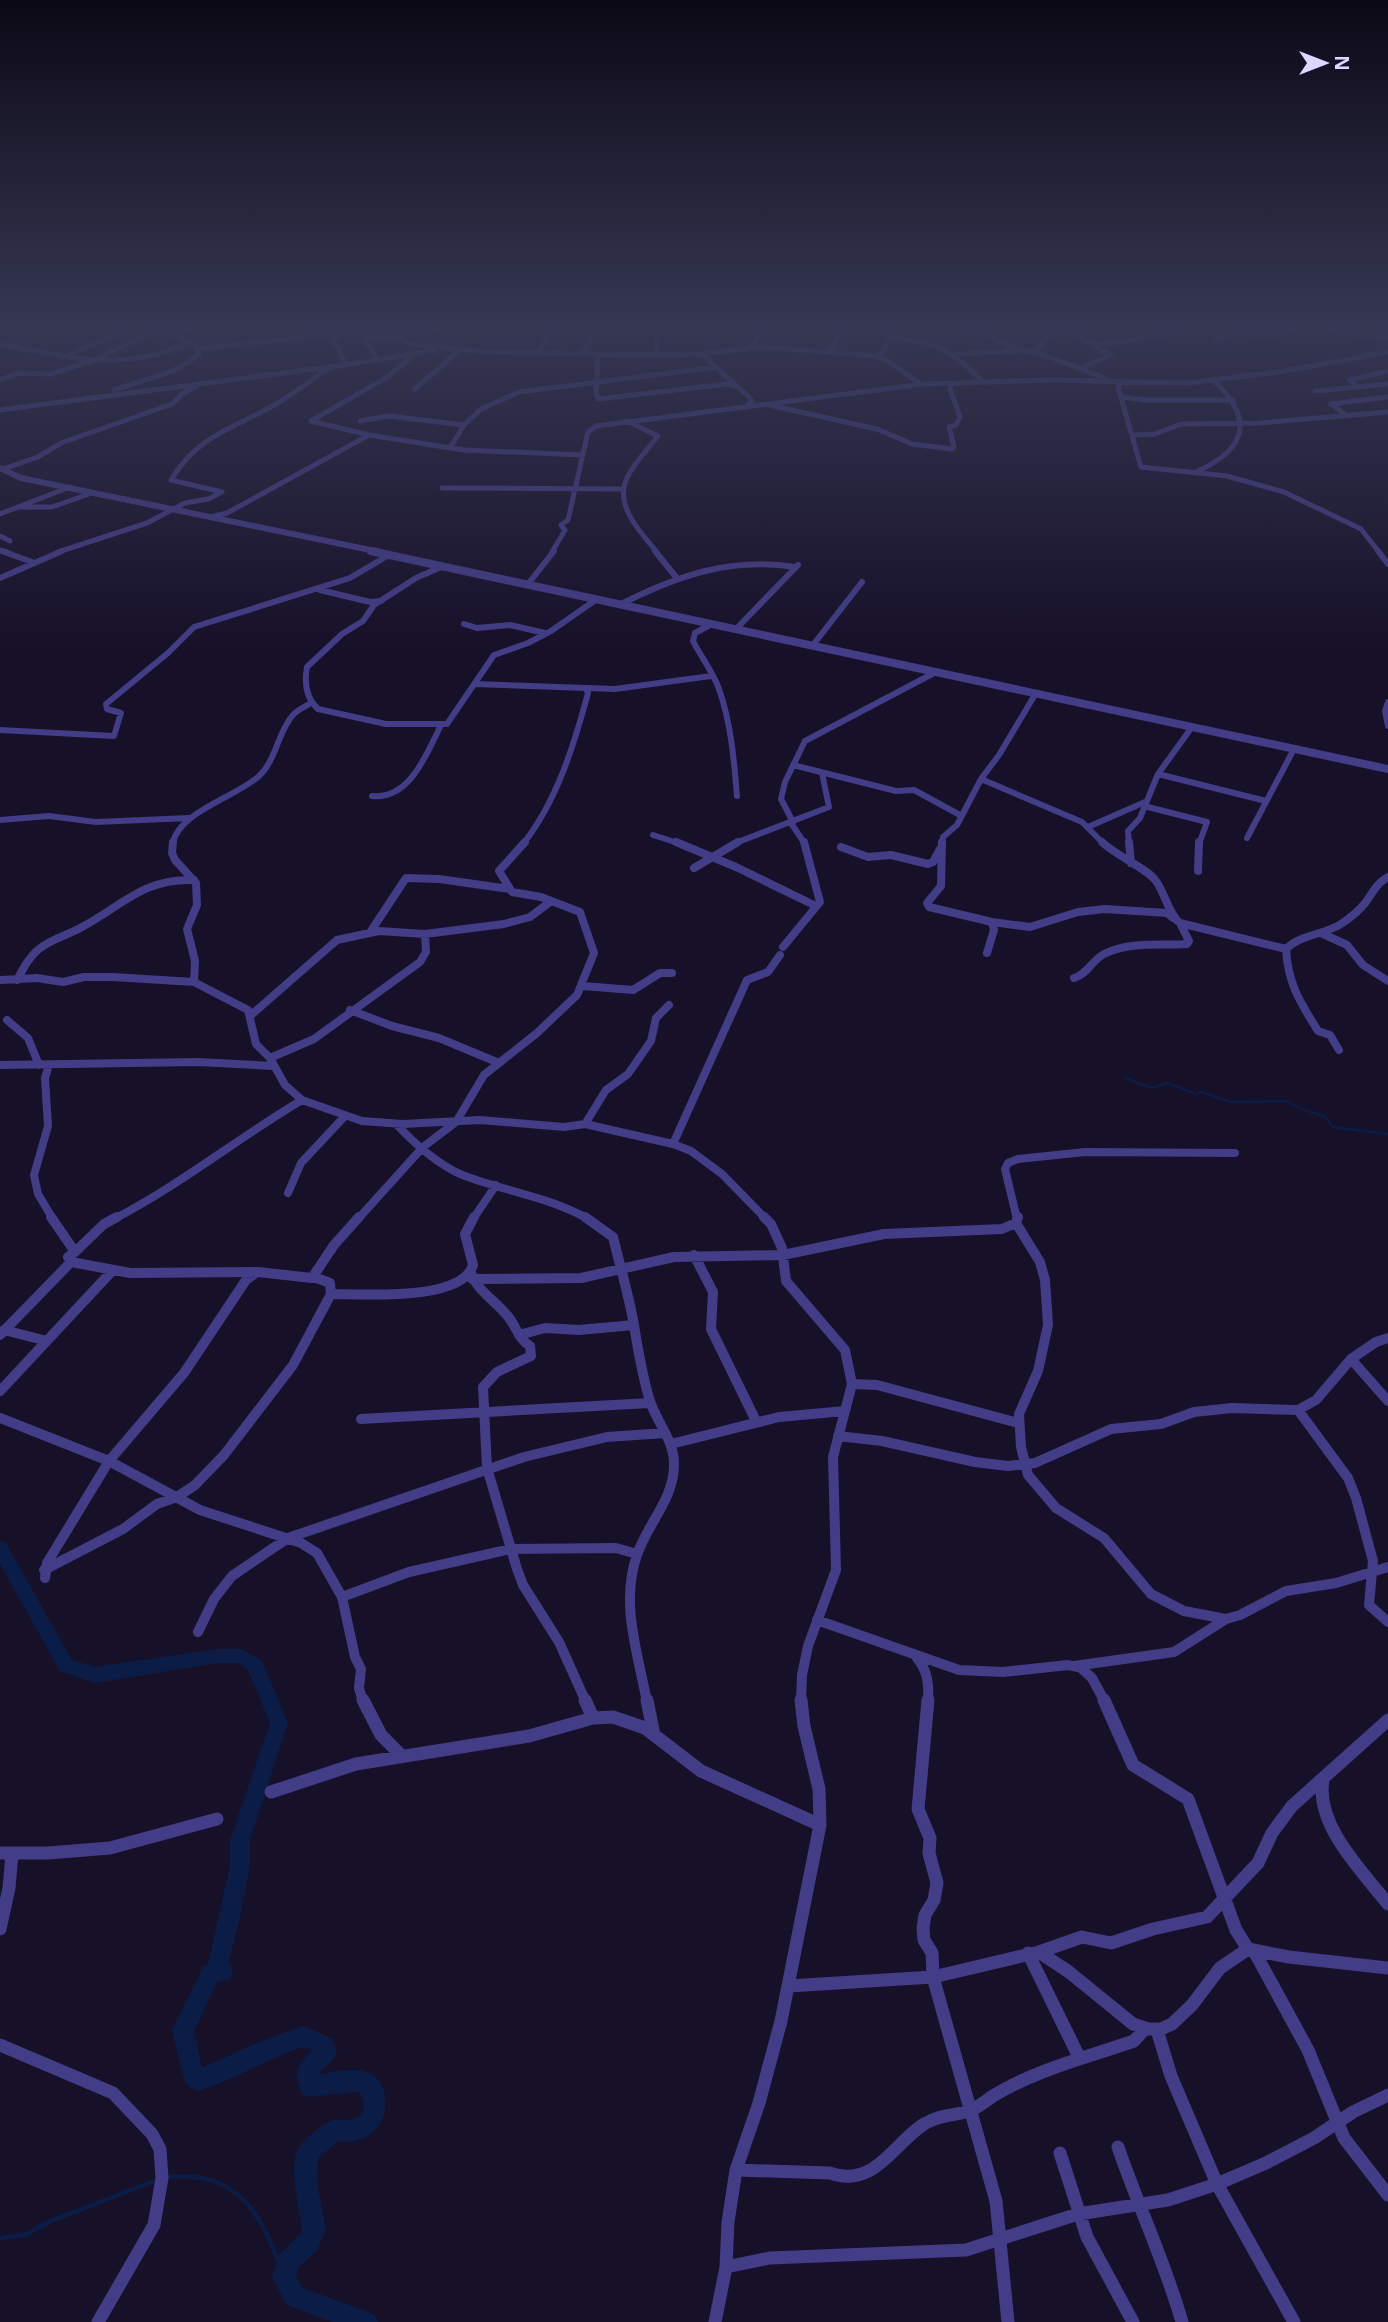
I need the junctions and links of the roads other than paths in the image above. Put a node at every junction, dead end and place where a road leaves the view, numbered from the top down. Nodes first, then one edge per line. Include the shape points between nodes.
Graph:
1 (88, 433) edge
2 (216, 433) edge
3 (363, 433) edge
4 (459, 433) edge
5 (589, 433) edge
6 (653, 433) edge
7 (887, 433) edge
8 (951, 433) edge
9 (1157, 433) edge
10 (1242, 433) edge
11 (369, 435) junction
12 (1134, 435) joint
13 (450, 448) junction
14 (583, 455) junction
15 (1, 469) edge
16 (1194, 472) junction
17 (70, 487) junction
18 (442, 488) dead end
19 (576, 489) junction
20 (624, 489) junction
21 (92, 492) junction
22 (19, 507) junction
23 (174, 510) junction
24 (0, 514) edge
25 (222, 517) junction
26 (0, 537) edge
27 (10, 541) dead end
28 (0, 550) edge
29 (387, 556) junction
30 (32, 562) junction
31 (1388, 564) edge
32 (441, 567) junction
33 (0, 578) edge
34 (676, 578) junction
35 (862, 582) dead end
36 (528, 584) junction
37 (318, 590) junction
38 (597, 599) junction
39 (381, 601) junction
40 (623, 603) junction
41 (464, 624) dead end
42 (712, 624) junction
43 (736, 629) junction
44 (547, 633) junction
45 (813, 645) junction
46 (936, 673) junction
47 (711, 676) junction
48 (475, 684) junction
49 (586, 689) junction
50 (1036, 693) junction
51 (1388, 702) edge
52 (311, 703) junction
53 (442, 725) junction
54 (1388, 726) edge
55 (1192, 727) junction
56 (0, 730) edge
57 (1294, 749) junction
58 (793, 765) junction
59 (1388, 769) edge
60 (822, 773) junction
61 (1158, 774) junction
62 (981, 779) junction
63 (372, 796) dead end
64 (737, 796) dead end
65 (1266, 801) junction
66 (1144, 804) junction
67 (960, 815) junction
68 (190, 818) junction
69 (0, 820) edge
70 (792, 822) junction
71 (1088, 827) junction
72 (653, 835) dead end
73 (1247, 838) dead end
74 (841, 847) dead end
75 (941, 847) junction
76 (711, 856) junction
77 (1131, 863) junction
78 (694, 868) dead end
79 (182, 869) junction
80 (1198, 871) dead end
81 (1388, 877) edge
82 (166, 879) junction
83 (194, 880) junction
84 (510, 889) junction
85 (550, 902) junction
86 (816, 906) junction
87 (1177, 921) junction
88 (992, 922) junction
89 (371, 932) junction
90 (425, 934) junction
91 (1323, 934) junction
92 (1286, 949) junction
93 (782, 951) joint
94 (987, 953) dead end
95 (26, 965) junction
96 (672, 973) dead end
97 (1074, 978) dead end
98 (41, 979) junction
99 (0, 980) edge
100 (17, 980) junction
101 (1388, 981) edge
102 (194, 982) junction
103 (583, 986) junction
104 (669, 1005) dead end
105 (350, 1010) junction
106 (250, 1016) junction
107 (7, 1020) dead end
108 (1339, 1051) dead end
109 (271, 1062) junction
110 (499, 1063) junction
111 (0, 1065) edge
112 (38, 1065) junction
113 (49, 1065) junction
114 (302, 1100) junction
115 (345, 1116) junction
116 (456, 1122) junction
117 (396, 1124) junction
118 (585, 1124) junction
119 (673, 1144) junction
120 (423, 1147) junction
121 (1235, 1153) dead end
122 (496, 1185) junction
123 (288, 1193) dead end
124 (1016, 1223) junction
125 (694, 1255) junction
126 (783, 1255) junction
127 (73, 1257) junction
128 (112, 1271) junction
129 (620, 1271) junction
130 (258, 1272) junction
131 (471, 1275) junction
132 (314, 1277) junction
133 (331, 1294) junction
134 (634, 1325) junction
135 (2, 1332) edge
136 (519, 1335) junction
137 (1388, 1338) edge
138 (47, 1341) junction
139 (1351, 1359) junction
140 (852, 1384) junction
141 (0, 1391) edge
142 (1388, 1401) edge
143 (650, 1403) junction
144 (1298, 1410) junction
145 (845, 1411) junction
146 (482, 1412) junction
147 (0, 1418) edge
148 (361, 1419) dead end
149 (756, 1420) junction
150 (1018, 1423) junction
151 (664, 1433) junction
152 (838, 1436) junction
153 (671, 1444) junction
154 (109, 1461) junction
155 (1024, 1465) junction
156 (487, 1468) junction
157 (177, 1497) junction
158 (288, 1538) junction
159 (511, 1549) junction
160 (637, 1554) junction
161 (1388, 1567) edge
162 (1373, 1571) junction
163 (342, 1598) junction
164 (1226, 1619) junction
165 (817, 1620) junction
166 (1388, 1622) edge
167 (198, 1632) dead end
168 (917, 1658) junction
169 (1074, 1666) junction
170 (593, 1718) junction
171 (1388, 1720) edge
172 (654, 1735) junction
173 (401, 1756) junction
174 (1324, 1778) junction
175 (271, 1792) dead end
176 (217, 1819) dead end
177 (820, 1825) junction
178 (6, 1853) edge
179 (1224, 1899) junction
180 (1388, 1904) edge
181 (0, 1929) edge
182 (1251, 1950) junction
183 (1034, 1953) junction
184 (1388, 1969) edge
185 (933, 1977) junction
186 (789, 1986) junction
187 (1151, 2030) junction
188 (0, 2045) edge
189 (1080, 2059) junction
190 (1388, 2095) edge
191 (973, 2110) junction
192 (1337, 2123) junction
193 (1118, 2147) dead end
194 (1060, 2153) dead end
195 (736, 2170) junction
196 (1217, 2184) junction
197 (1388, 2195) edge
198 (1138, 2206) junction
199 (1077, 2214) junction
200 (1002, 2236) junction
201 (726, 2267) junction
202 (98, 2322) edge
203 (716, 2322) edge
204 (1008, 2322) edge
205 (1133, 2322) edge
206 (1182, 2322) edge
207 (1294, 2322) edge

1 - 15 street
2 - 23 street via 195,447 171,480 222,492
3 - 11 street
4 - 13 street
5 - 14 street
6 - 20 street via 658,436 630,472
7 - 8 street via 918,445 951,449
9 - 12 street
10 - 16 street via 1224,456
11 - 13 street
11 - 25 street
12 - 16 street via 1141,467
13 - 14 street
14 - 19 street
15 - 17 street via 16,477
16 - 31 street via 1263,485 1334,514 1361,529
17 - 21 street
17 - 22 street
18 - 19 street
19 - 20 street
19 - 36 street via 568,521 561,525 565,529 561,539
20 - 34 street via 628,513
21 - 22 street via 52,507
21 - 23 street
22 - 24 street
23 - 25 street
23 - 30 street
25 - 29 street
26 - 27 street
28 - 30 street
29 - 32 street
29 - 37 street via 358,575
30 - 33 street
32 - 36 street
32 - 39 street
34 - 40 street
34 - 43 street via 730,562 797,566
35 - 45 street
36 - 38 street
37 - 39 street
37 - 56 street via 194,627 106,704 107,709 121,713 114,736
38 - 40 street
38 - 44 street
39 - 52 street via 307,667
40 - 42 street
41 - 44 street via 477,628 510,625
42 - 43 street
42 - 47 street via 693,638
43 - 45 street
44 - 48 street via 494,654
45 - 46 street
46 - 50 street
46 - 58 street via 805,741
47 - 49 street
47 - 64 street via 733,738
48 - 49 street
48 - 53 street
49 - 84 street via 589,693 560,781 527,839 500,869
50 - 55 street
50 - 62 street
51 - 54 street
52 - 53 street via 318,709 386,724
52 - 68 street via 293,714 259,777
53 - 63 street via 399,792 379,799
55 - 57 street
55 - 61 street
57 - 59 street
57 - 65 street
58 - 60 street
58 - 70 street via 781,799
60 - 67 street via 896,791 914,790
60 - 70 street via 830,807
61 - 65 street
61 - 66 street
62 - 67 street
62 - 71 street
65 - 73 street
66 - 71 street
66 - 77 street via 1140,818 1128,831
66 - 80 street via 1207,822 1199,841
67 - 75 street
68 - 69 street
68 - 79 street via 177,831 172,847
70 - 76 street
70 - 86 street via 805,843 820,897
71 - 77 street via 1108,850
72 - 76 street
74 - 75 street via 868,857 891,855 928,864
75 - 88 street via 941,886 927,905
76 - 78 street
76 - 86 street
77 - 87 street via 1155,879
79 - 82 street
79 - 83 street
81 - 91 street via 1376,884 1359,910
82 - 83 street
82 - 95 street via 56,937
83 - 102 street via 197,905 187,929 195,961
84 - 85 street
84 - 89 street via 407,878
85 - 90 street via 524,919
85 - 103 street via 572,908 583,917 594,953
86 - 93 street
87 - 88 street via 1167,913 1111,908 1077,912 1030,927
87 - 92 street
87 - 97 street via 1187,944 1118,948 1102,954 1087,972
88 - 94 street
89 - 90 street
89 - 106 street via 331,944
90 - 105 street via 426,952 420,962
91 - 92 street via 1299,938
91 - 101 street via 1347,945 1363,965
92 - 108 street via 1294,991 1318,1031 1330,1035
93 - 119 street via 768,971 747,979
95 - 98 street
95 - 100 street
96 - 103 street via 656,973 628,991
98 - 100 street
98 - 102 street
99 - 100 street
102 - 106 street via 242,1005
103 - 110 street via 557,1015
104 - 118 street via 656,1018 651,1041 628,1074 606,1090
105 - 109 street via 314,1039
105 - 110 street
106 - 109 street via 253,1037
107 - 112 street via 25,1033
109 - 113 street
109 - 114 street via 285,1085
110 - 116 street via 481,1079
111 - 112 street
112 - 113 street
113 - 127 street via 44,1078 49,1120 34,1177
114 - 115 street
114 - 127 street via 155,1198 104,1224
115 - 117 street
115 - 123 street via 302,1163
116 - 117 street
116 - 118 street
116 - 120 street
117 - 120 street
118 - 119 street
119 - 126 street via 716,1169 761,1214 776,1233
120 - 122 street via 456,1172
120 - 132 street via 334,1245
121 - 124 street via 1085,1152 1018,1159 1005,1169
122 - 129 street via 604,1228 613,1237
122 - 131 street via 463,1237 473,1262
124 - 126 street via 983,1231 860,1237
124 - 150 street via 1040,1262 1048,1325 1038,1371
125 - 126 street
125 - 129 street
125 - 149 street via 713,1292 714,1337
126 - 140 street via 786,1281 845,1350
127 - 128 street
127 - 135 street
128 - 130 street
128 - 138 street
129 - 131 street via 540,1280
129 - 134 street
130 - 132 street
130 - 154 street via 246,1280 184,1373
131 - 133 street via 410,1294
131 - 136 street
132 - 133 street via 330,1283
133 - 157 street via 293,1365 264,1406 224,1455
134 - 136 street via 545,1328
134 - 143 street
135 - 138 street
136 - 146 street via 530,1346 531,1356 487,1379
137 - 139 street
138 - 141 street
139 - 142 street
139 - 144 street via 1316,1400
140 - 145 street
140 - 150 street via 877,1385
143 - 146 street
143 - 151 street
144 - 155 street via 1194,1412 1161,1424 1111,1429
144 - 162 street via 1348,1478
145 - 149 street via 798,1412
145 - 152 street
146 - 148 street
146 - 156 street
147 - 154 street
149 - 153 street
150 - 155 street
151 - 153 street
151 - 156 street via 585,1441
152 - 155 street via 975,1462
152 - 165 street via 833,1458 836,1570
153 - 160 street via 673,1478 667,1499
154 - 157 street
154 - 157 street via 44,1574 157,1504
155 - 164 street via 1056,1508 1110,1543 1151,1594 1184,1611
156 - 158 street
156 - 159 street
157 - 158 street via 200,1510
158 - 163 street via 317,1553
158 - 167 street via 253,1558 226,1581 213,1597
159 - 160 street via 616,1548
159 - 163 street via 409,1572
159 - 170 street via 523,1585 559,1642
160 - 172 street via 629,1609
161 - 162 street
162 - 164 street via 1286,1591
162 - 166 street via 1369,1605
163 - 173 street via 365,1709
164 - 169 street via 1174,1652
165 - 168 street
165 - 177 street via 801,1693 819,1777
168 - 169 street via 977,1673
168 - 185 street via 925,1668 929,1689 918,1809 930,1838 937,1883 923,1928 932,1953
169 - 179 street via 1092,1678 1133,1765 1188,1799
170 - 172 street via 624,1719
170 - 173 street via 529,1737
171 - 174 street
172 - 177 street via 701,1772
173 - 175 street via 346,1767
174 - 179 street via 1286,1813 1258,1863
174 - 180 street via 1320,1792 1325,1812
176 - 178 street via 110,1847
177 - 186 street
178 - 181 street via 9,1888
179 - 182 street via 1236,1930
179 - 183 street via 1199,1920 1111,1943 1082,1937
182 - 184 street
182 - 187 street via 1218,1969 1178,2021
182 - 192 street via 1308,2050
183 - 185 street
183 - 187 street
183 - 189 street
185 - 186 street
185 - 191 street
186 - 195 street via 759,2103
187 - 189 street via 1134,2041
187 - 196 street
188 - 202 street via 113,2093 152,2134 160,2149 162,2178 154,2225
189 - 191 street via 994,2095
190 - 192 street
191 - 195 street via 938,2116 863,2174 844,2178 830,2172
191 - 200 street
192 - 196 street via 1294,2150
192 - 197 street
193 - 198 street
194 - 199 street
195 - 201 street
196 - 198 street
196 - 207 street
198 - 199 street
198 - 206 street via 1169,2276
199 - 200 street via 1032,2231
199 - 205 street
200 - 201 street via 966,2250 770,2258
200 - 204 street
201 - 203 street

